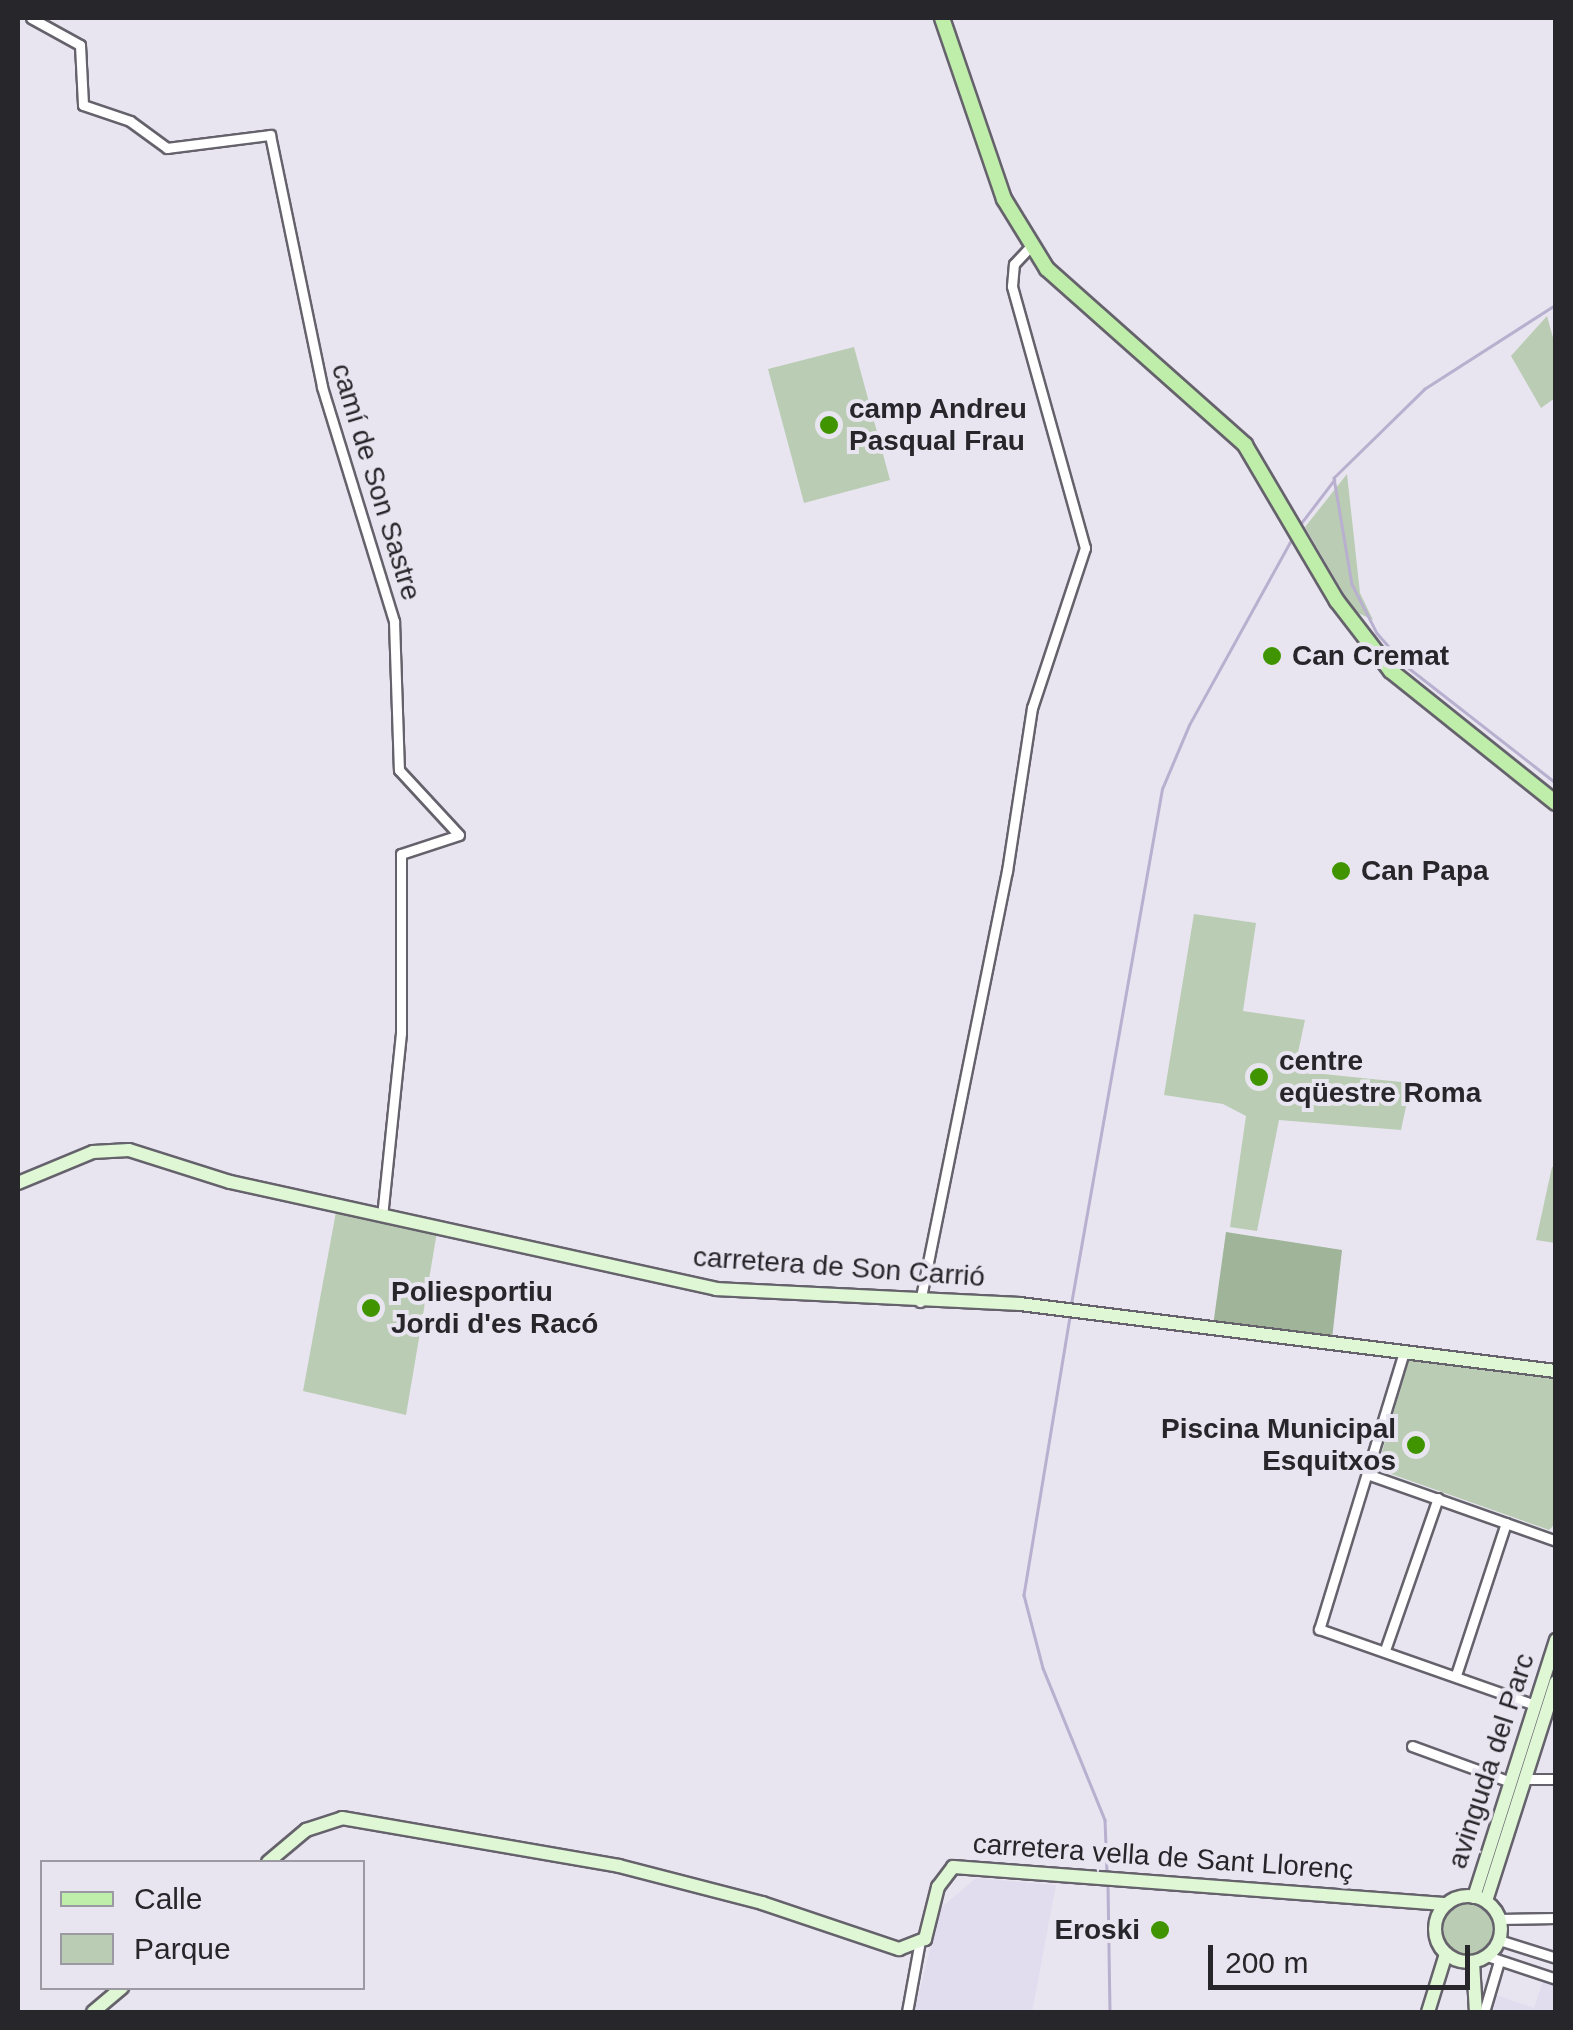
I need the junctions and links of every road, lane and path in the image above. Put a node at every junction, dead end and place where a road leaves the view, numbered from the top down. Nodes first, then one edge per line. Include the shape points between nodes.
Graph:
1 (31, 18) edge
2 (942, 18) edge
3 (1031, 246) junction
4 (1556, 803) edge
5 (18, 1183) edge
6 (382, 1216) junction
7 (920, 1302) junction
8 (1402, 1355) junction
9 (1556, 1371) edge
10 (1367, 1474) junction
11 (1438, 1498) junction
12 (1506, 1523) junction
13 (1556, 1540) edge
14 (1556, 1640) edge
15 (1385, 1650) junction
16 (1456, 1675) junction
17 (1556, 1682) edge
18 (1535, 1705) junction
19 (1412, 1746) dead end
20 (1556, 1778) edge
21 (1518, 1780) junction
22 (270, 1860) edge
23 (1480, 1899) junction
24 (1420, 1901) junction
25 (1446, 1904) junction
26 (1555, 1917) edge
27 (1499, 1918) junction
28 (1436, 1920) junction
29 (1499, 1940) junction
30 (918, 1946) junction
31 (1446, 1954) junction
32 (1493, 1958) junction
33 (1556, 1958) edge
34 (1473, 1962) junction
35 (1556, 1978) edge
36 (120, 1990) edge
37 (93, 2012) edge
38 (907, 2012) edge
39 (1428, 2012) edge
40 (1476, 2012) edge
41 (1484, 2012) edge

1 - 6 street, camí de Son Sastre via 80,45 82,105 130,121 167,148 270,135 322,387 394,621 399,770 459,835 400,854 401,1033
2 - 3 main road via 994,174
3 - 4 main road via 1073,296 1245,446 1344,613 1391,672
3 - 7 street via 1014,264 1012,286 1085,548 1032,708 1007,871
5 - 6 street, carretera de Son Carrió via 93,1152 129,1150 230,1182
6 - 7 street, carretera de Son Carrió via 716,1289
7 - 8 street, carretera de Son Carrió via 1020,1304
8 - 9 street, carretera de Son Carrió
8 - 10 street
10 - 11 street
10 - 15 street via 1319,1628
11 - 12 street
11 - 15 street
12 - 13 street
12 - 16 street
14 - 18 street, avinguda del Parc
15 - 16 street
16 - 18 street
17 - 21 street, avinguda del Parc
18 - 21 street, avinguda del Parc
19 - 21 street
20 - 21 street
21 - 23 street, avinguda del Parc
22 - 30 street via 306,1830 342,1818 618,1866 762,1903 899,1949
23 - 25 street
23 - 27 street
24 - 25 street, carretera vella de Sant Llorenç
24 - 28 street
24 - 30 street, carretera vella de Sant Llorenç via 953,1867 942,1876
25 - 28 street
26 - 27 street
27 - 29 street
28 - 31 street
29 - 32 street
29 - 33 street
30 - 38 street
31 - 34 street
31 - 39 street
32 - 34 street
32 - 35 street
32 - 41 street
34 - 40 street
36 - 37 street

